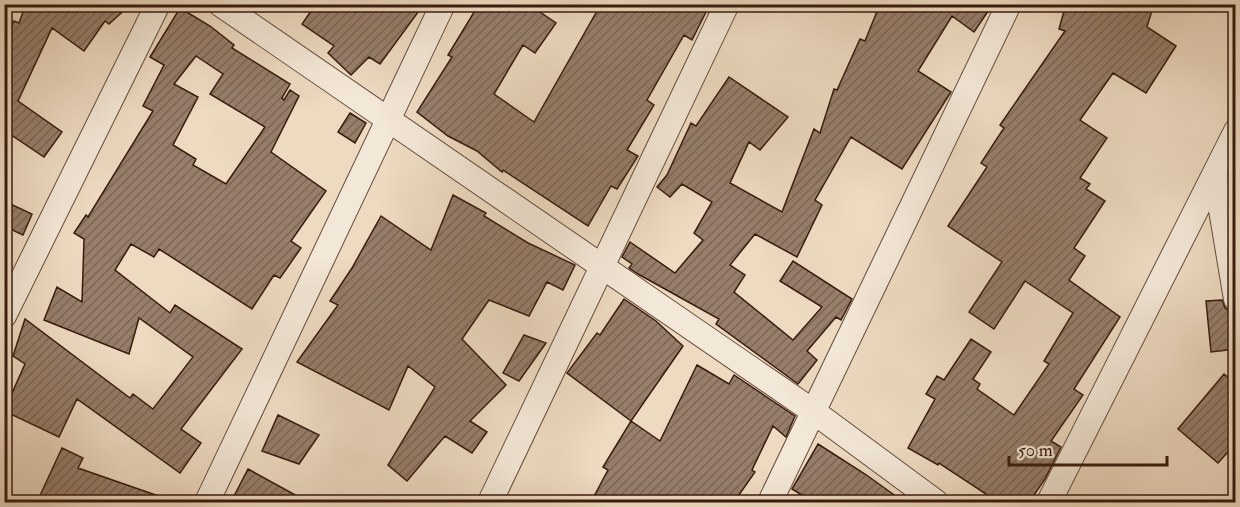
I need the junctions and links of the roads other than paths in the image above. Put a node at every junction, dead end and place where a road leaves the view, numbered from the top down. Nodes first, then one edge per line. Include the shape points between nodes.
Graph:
1 (158, 4) edge
2 (220, 4) edge
3 (443, 4) edge
4 (727, 4) edge
5 (1009, 4) edge
6 (388, 119) junction
7 (1236, 131) edge
8 (1215, 174) junction
9 (603, 267) junction
10 (1236, 299) edge
11 (4, 316) edge
12 (814, 412) junction
13 (207, 502) edge
14 (490, 502) edge
15 (770, 502) edge
16 (936, 502) edge
17 (1049, 502) edge

1 - 11 street
2 - 6 street
3 - 6 street
4 - 9 street
5 - 12 street
6 - 9 street
6 - 13 street
7 - 8 street
8 - 10 street
8 - 17 street
9 - 12 street
9 - 14 street
12 - 15 street
12 - 16 street

